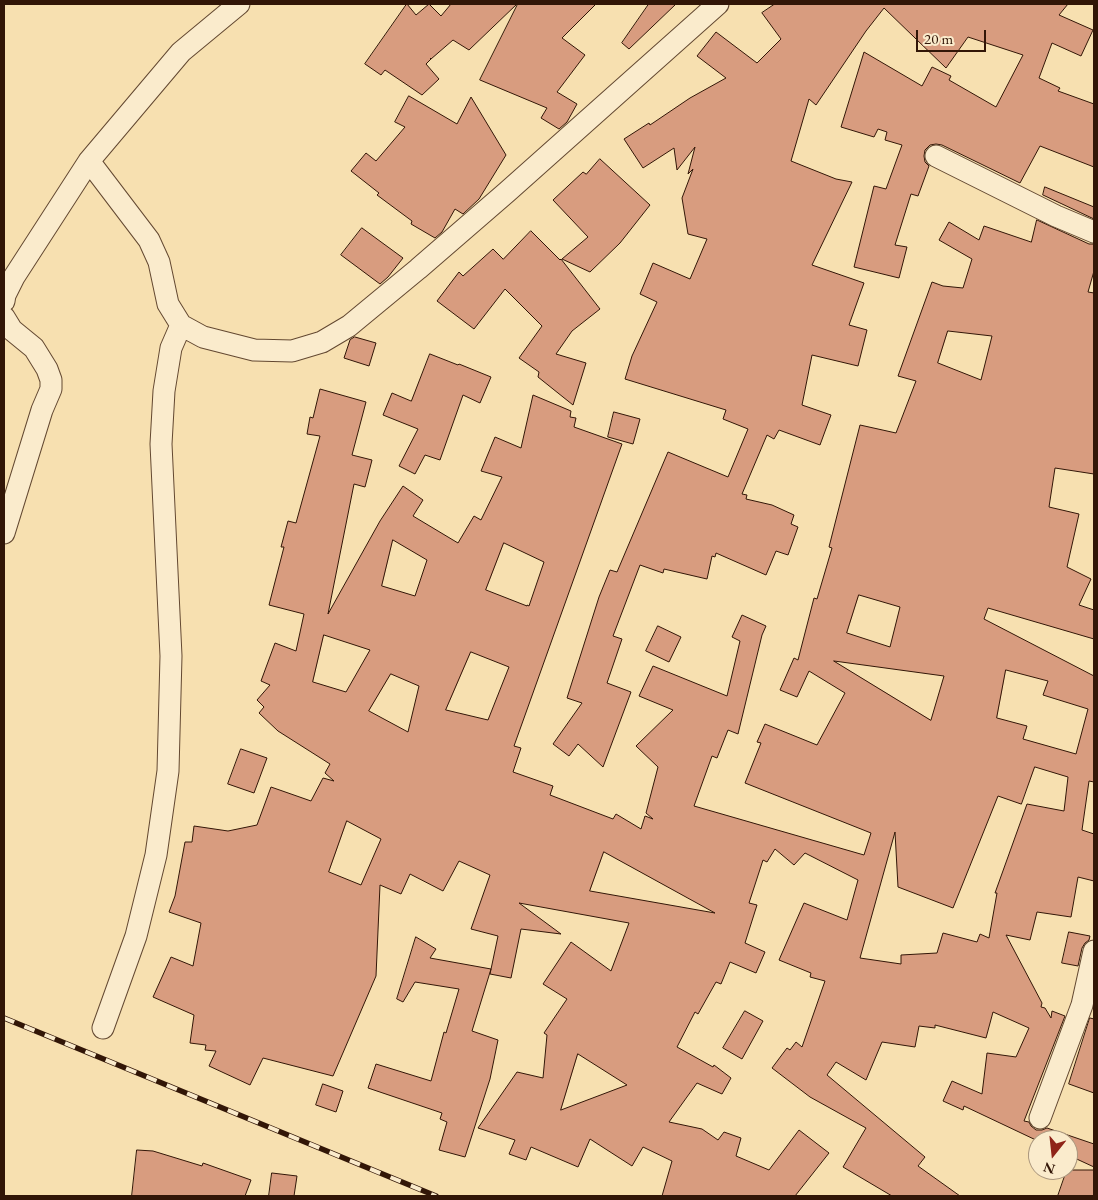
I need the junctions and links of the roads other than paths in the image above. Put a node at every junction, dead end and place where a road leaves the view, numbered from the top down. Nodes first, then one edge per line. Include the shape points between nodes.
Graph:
1 (239, 4) edge
2 (718, 4) edge
3 (936, 156) dead end
4 (89, 161) junction
5 (1094, 232) edge
6 (4, 302) edge
7 (4, 317) edge
8 (181, 325) junction
9 (4, 533) edge
10 (1094, 951) edge
11 (103, 1028) dead end
12 (1040, 1118) dead end

1 - 4 street via 181,52
2 - 8 street via 425,263 349,326 322,342 292,351 254,350 202,337
3 - 5 street
4 - 6 street via 14,277
4 - 8 street via 150,240 160,262 168,304
7 - 9 street via 12,330 34,348 51,380 51,389
8 - 11 street via 171,348 164,391 161,444 171,656 168,771 156,855 136,936
10 - 12 street via 1082,1004

